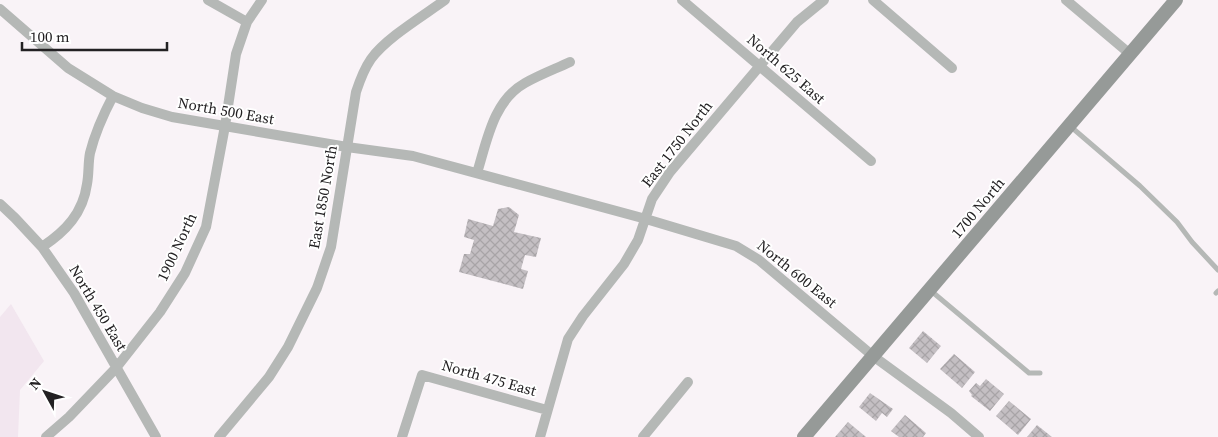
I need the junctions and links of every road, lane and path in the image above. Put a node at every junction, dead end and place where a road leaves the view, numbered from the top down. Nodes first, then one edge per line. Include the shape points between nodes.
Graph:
1 (208, 0) edge
2 (262, 0) edge
3 (445, 0) edge
4 (682, 0) edge
5 (824, 0) edge
6 (873, 0) edge
7 (1066, 0) edge
8 (1176, 0) edge
9 (0, 9) edge
10 (247, 22) junction
11 (1130, 54) junction
12 (570, 62) dead end
13 (760, 66) junction
14 (952, 68) dead end
15 (113, 96) junction
16 (1069, 125) junction
17 (225, 126) junction
18 (347, 147) junction
19 (871, 161) dead end
20 (478, 172) junction
21 (0, 204) edge
22 (646, 219) junction
23 (42, 247) junction
24 (1218, 270) edge
25 (929, 290) junction
26 (872, 356) junction
27 (116, 368) junction
28 (1040, 373) dead end
29 (688, 382) dead end
30 (547, 410) junction
31 (46, 437) edge
32 (156, 437) edge
33 (219, 437) edge
34 (402, 437) edge
35 (540, 437) edge
36 (642, 437) edge
37 (804, 437) edge
38 (979, 437) edge

1 - 10 street
2 - 10 street, 1900 North
3 - 18 street, East 1850 North via 398,34 372,58 356,92
4 - 13 street, North 625 East
5 - 13 street, East 1750 North via 797,22
6 - 14 street
7 - 11 street
8 - 11 street, 1700 North
9 - 15 street, North 500 East via 68,68
10 - 17 street, 1900 North via 236,54
11 - 16 street, 1700 North
12 - 20 street via 523,84 506,98 492,122
13 - 19 street, North 625 East
13 - 22 street, East 1750 North via 670,172 652,199
15 - 17 street, North 500 East via 172,117
15 - 23 street via 95,134 84,200 61,234
16 - 24 lane via 1177,222
16 - 25 street, 1700 North
17 - 18 street, North 500 East
17 - 27 street, 1900 North via 206,227 180,281
18 - 20 street, North 500 East via 413,156
18 - 33 street, East 1850 North via 331,247 317,288 288,347
20 - 22 street, North 600 East
21 - 23 street, North 450 East
22 - 26 street, North 600 East via 736,246 759,260
22 - 30 street, East 1750 North via 624,264 568,339
23 - 27 street, North 450 East via 74,293
25 - 26 street, 1700 North
25 - 28 lane via 1029,373
26 - 37 street, 1700 North
26 - 38 street, North 600 East
27 - 31 street, 1900 North
27 - 32 street, North 450 East
29 - 36 street
30 - 34 street, North 475 East via 422,375
30 - 35 street, East 1750 North

